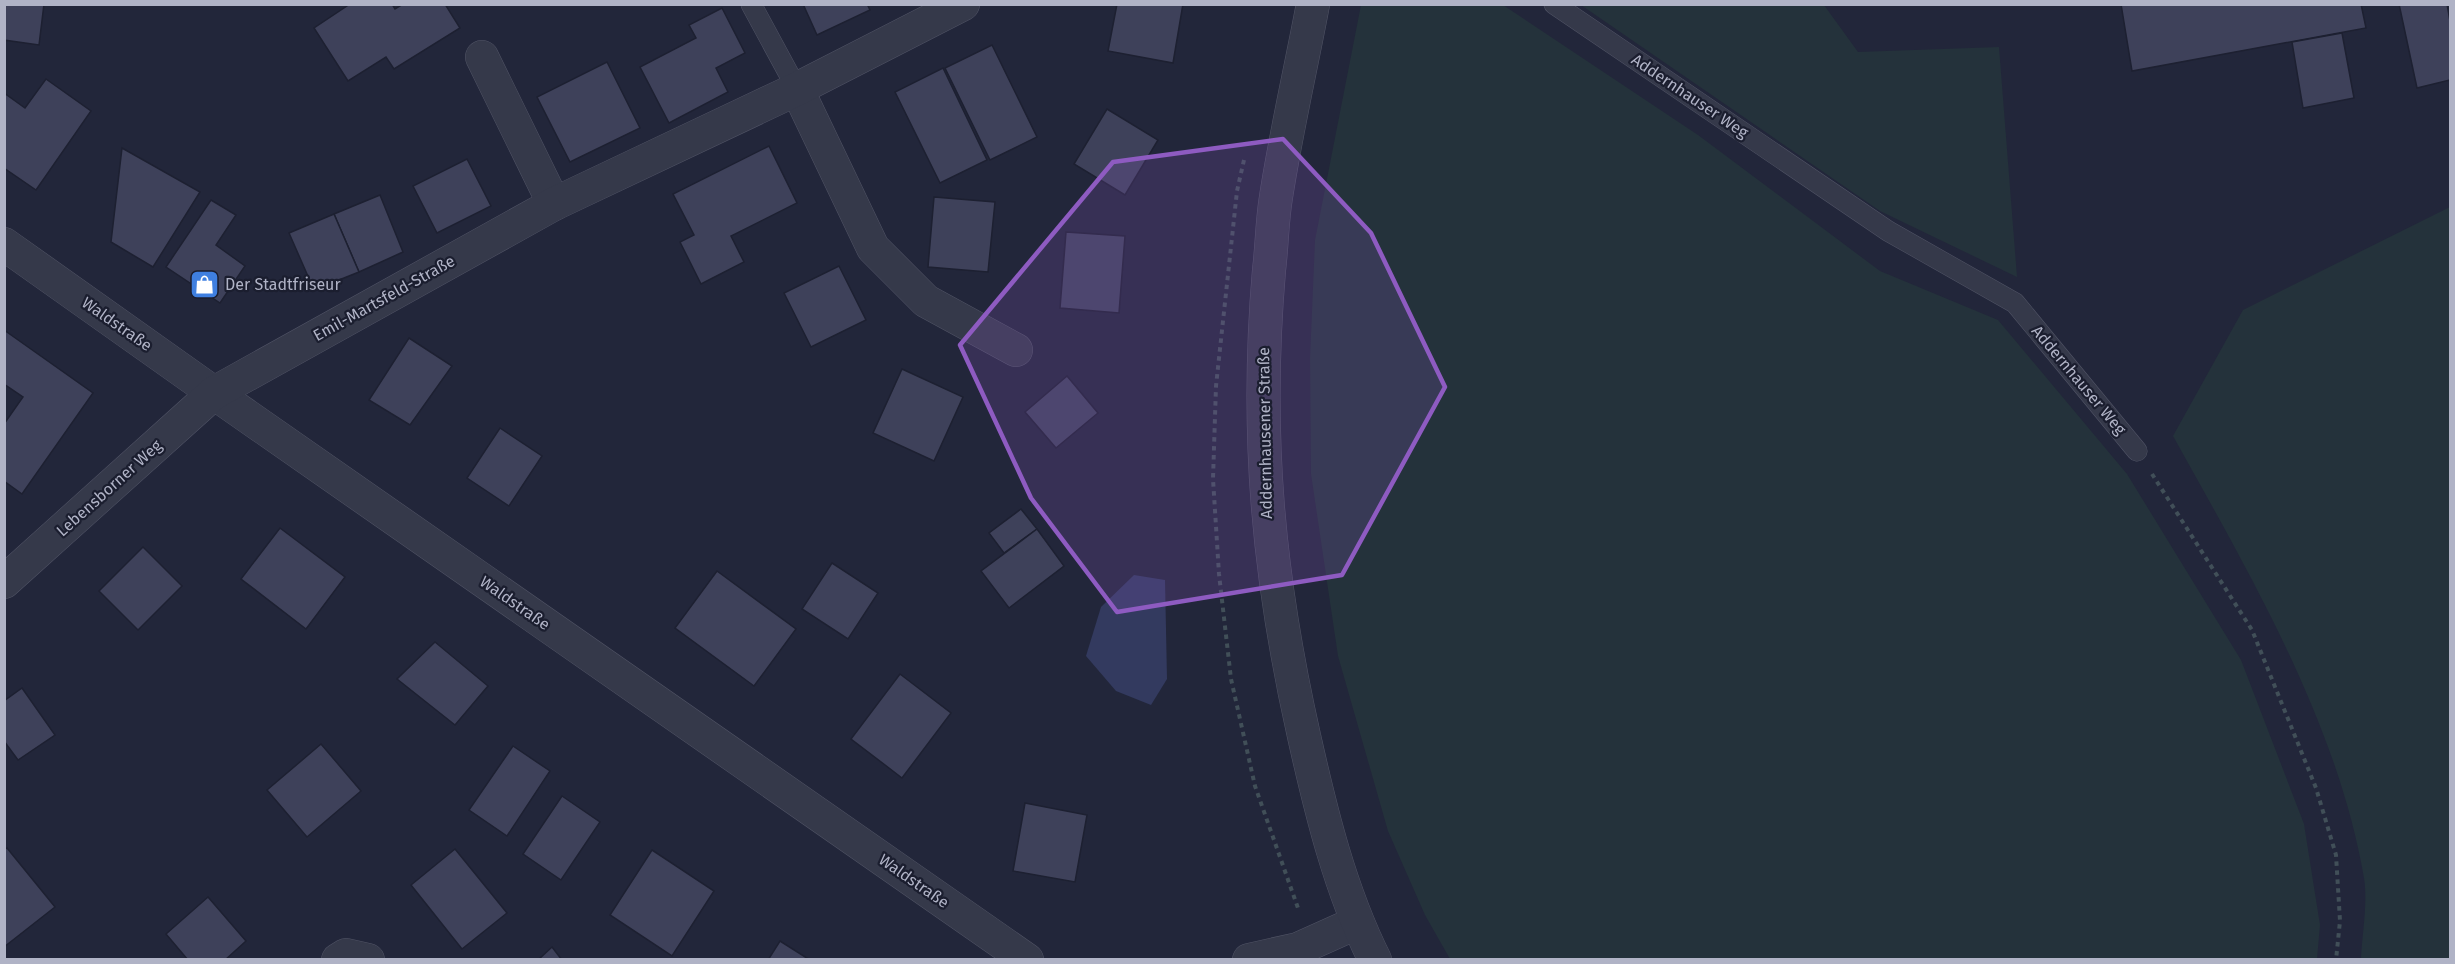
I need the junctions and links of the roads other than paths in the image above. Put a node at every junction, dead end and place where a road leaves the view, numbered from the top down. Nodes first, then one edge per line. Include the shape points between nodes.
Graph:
1 (751, 4) edge
2 (963, 4) edge
3 (1313, 4) edge
4 (1554, 4) edge
5 (482, 57) dead end
6 (797, 89) junction
7 (554, 204) junction
8 (4, 244) edge
9 (1016, 350) dead end
10 (214, 393) junction
11 (2138, 451) road end
12 (4, 582) edge
13 (1356, 922) junction
14 (1292, 954) edge
15 (338, 960) edge
16 (368, 960) edge
17 (1027, 960) edge
18 (1249, 960) edge
19 (1375, 960) edge

1 - 6 lane
2 - 6 street, Emil-Martsfeld-Straße
3 - 13 street, Addernhausener Straße via 1276,198 1263,344 1262,452 1268,533 1288,664 1318,798
4 - 11 lane, Addernhauser Weg via 1888,231 2015,303
5 - 7 street
6 - 7 street, Emil-Martsfeld-Straße
6 - 9 street via 873,248 926,301
7 - 10 street, Emil-Martsfeld-Straße
8 - 10 street, Waldstraße
10 - 12 street, Lebensborner Weg
10 - 17 street, Waldstraße
13 - 14 street
13 - 19 street, Addernhausener Straße
14 - 18 street
15 - 16 street via 346,955

